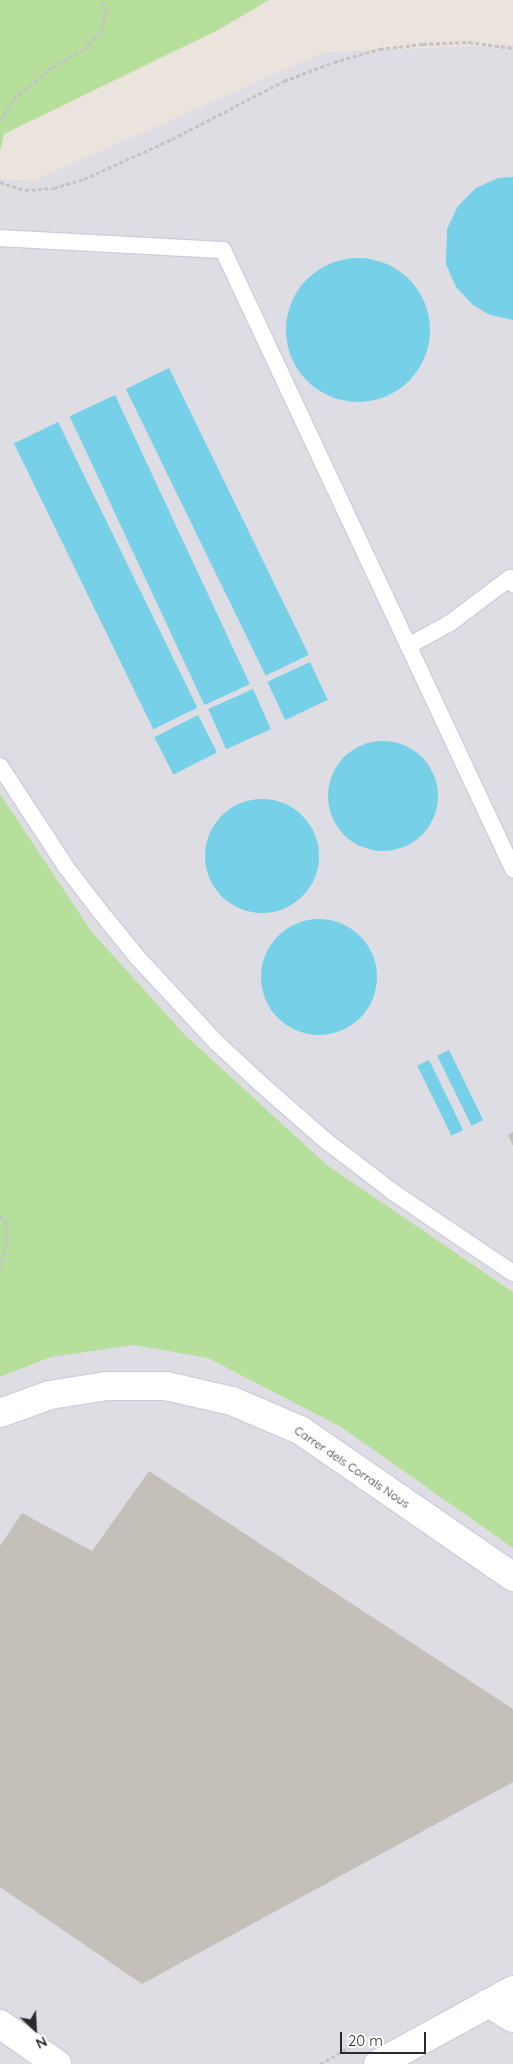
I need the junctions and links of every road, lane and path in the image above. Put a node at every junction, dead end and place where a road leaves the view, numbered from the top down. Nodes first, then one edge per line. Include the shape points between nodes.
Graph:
1 (103, 0) edge
2 (513, 48) edge
3 (0, 121) edge
4 (0, 182) edge
5 (0, 238) edge
6 (513, 584) edge
7 (408, 646) junction
8 (0, 766) edge
9 (513, 869) edge
10 (0, 1215) edge
11 (0, 1269) edge
12 (513, 1273) edge
13 (0, 1413) edge
14 (513, 1577) edge
15 (513, 1990) edge
16 (488, 2003) junction
17 (513, 2018) edge
18 (0, 2024) edge
19 (58, 2064) edge
20 (378, 2064) edge

1 - 3 path via 106,12 101,32 84,49 52,67 14,99
2 - 4 path via 469,42 380,49 284,81 84,180 54,188 25,190
5 - 7 lane via 224,250
6 - 7 lane via 510,578 450,623
7 - 9 lane
8 - 12 lane via 66,867 99,910 137,957 217,1043 326,1140 393,1192
10 - 11 path via 5,1222 7,1239
13 - 14 street, Carrer dels Corrals Nous via 50,1395 107,1386 166,1386 232,1401 300,1430
15 - 16 street
16 - 17 street
16 - 20 street
18 - 19 street

